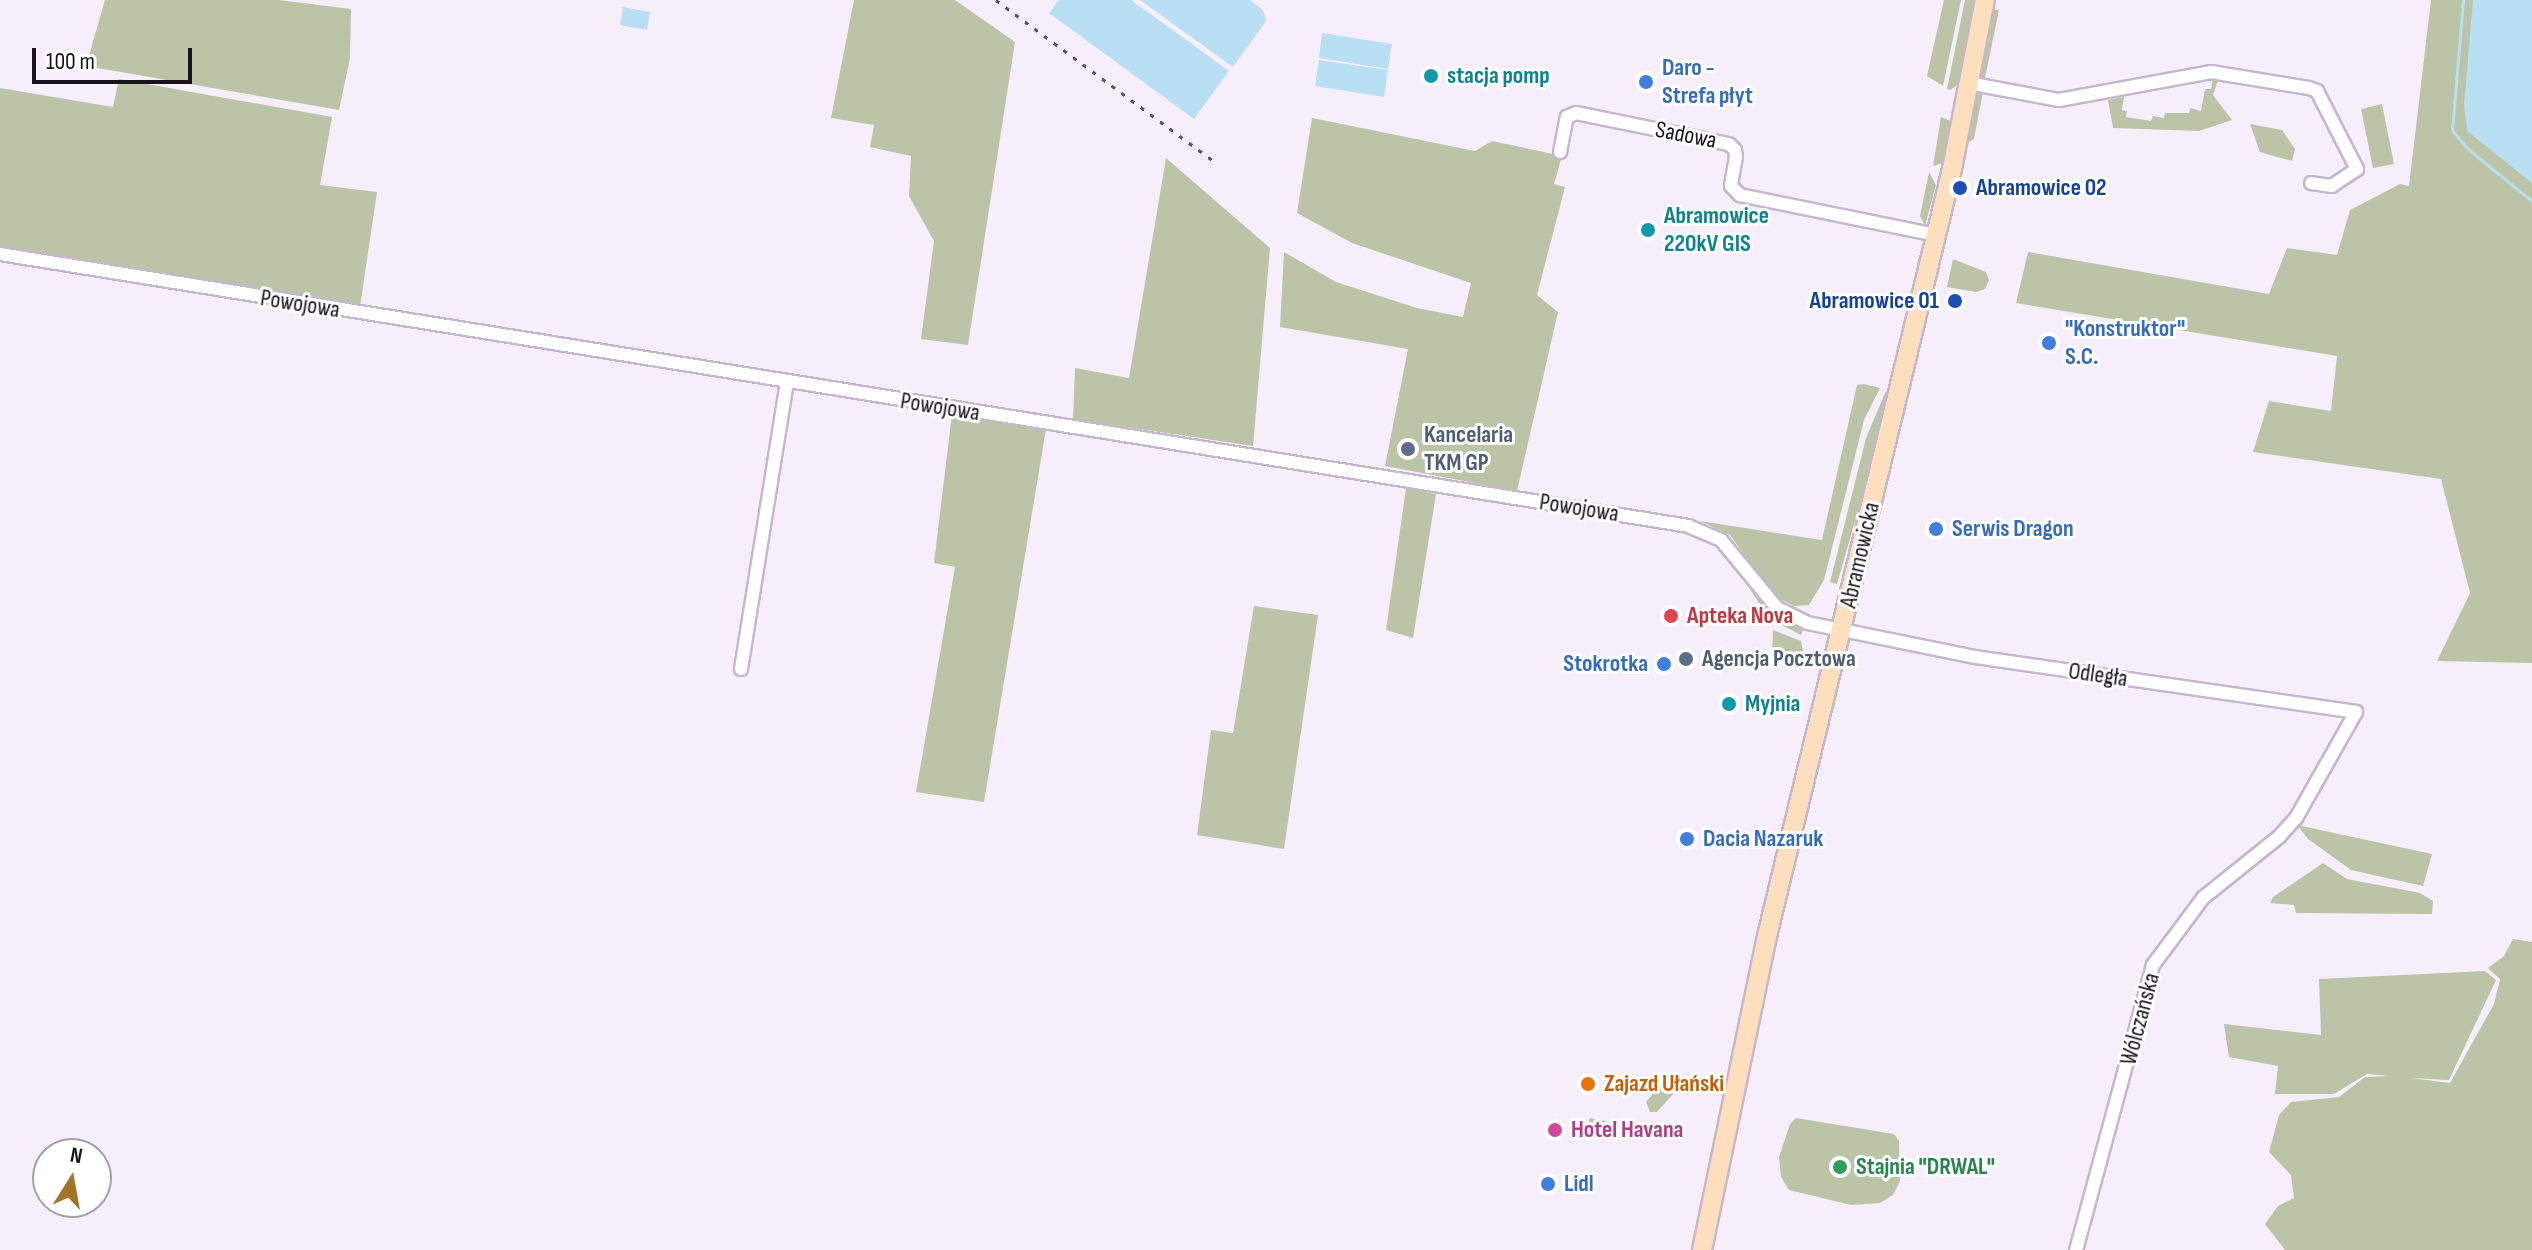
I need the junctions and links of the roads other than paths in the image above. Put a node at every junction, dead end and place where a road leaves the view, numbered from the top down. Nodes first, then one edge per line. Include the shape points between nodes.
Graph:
1 (1985, 0) edge
2 (1968, 83) junction
3 (1560, 152) dead end
4 (2311, 183) dead end
5 (1936, 235) junction
6 (0, 254) edge
7 (787, 382) junction
8 (1841, 631) junction
9 (741, 669) dead end
10 (2356, 712) joint
11 (1702, 1250) edge
12 (2076, 1250) edge

1 - 2 main road, Abramowicka
2 - 4 street via 2059,100 2211,72 2317,91 2357,169 2332,186
2 - 5 main road, Abramowicka
3 - 5 street, Sadowa via 1567,117 1576,113 1729,144 1736,157 1731,186 1740,195
5 - 8 main road, Abramowicka
6 - 7 street, Powojowa
7 - 8 street, Powojowa via 1694,527 1726,544 1777,608
7 - 9 street
8 - 10 street, Odległa via 1975,657
8 - 11 main road, Abramowicka via 1764,946
10 - 12 street, Wólczańska via 2296,818 2203,898 2153,965

